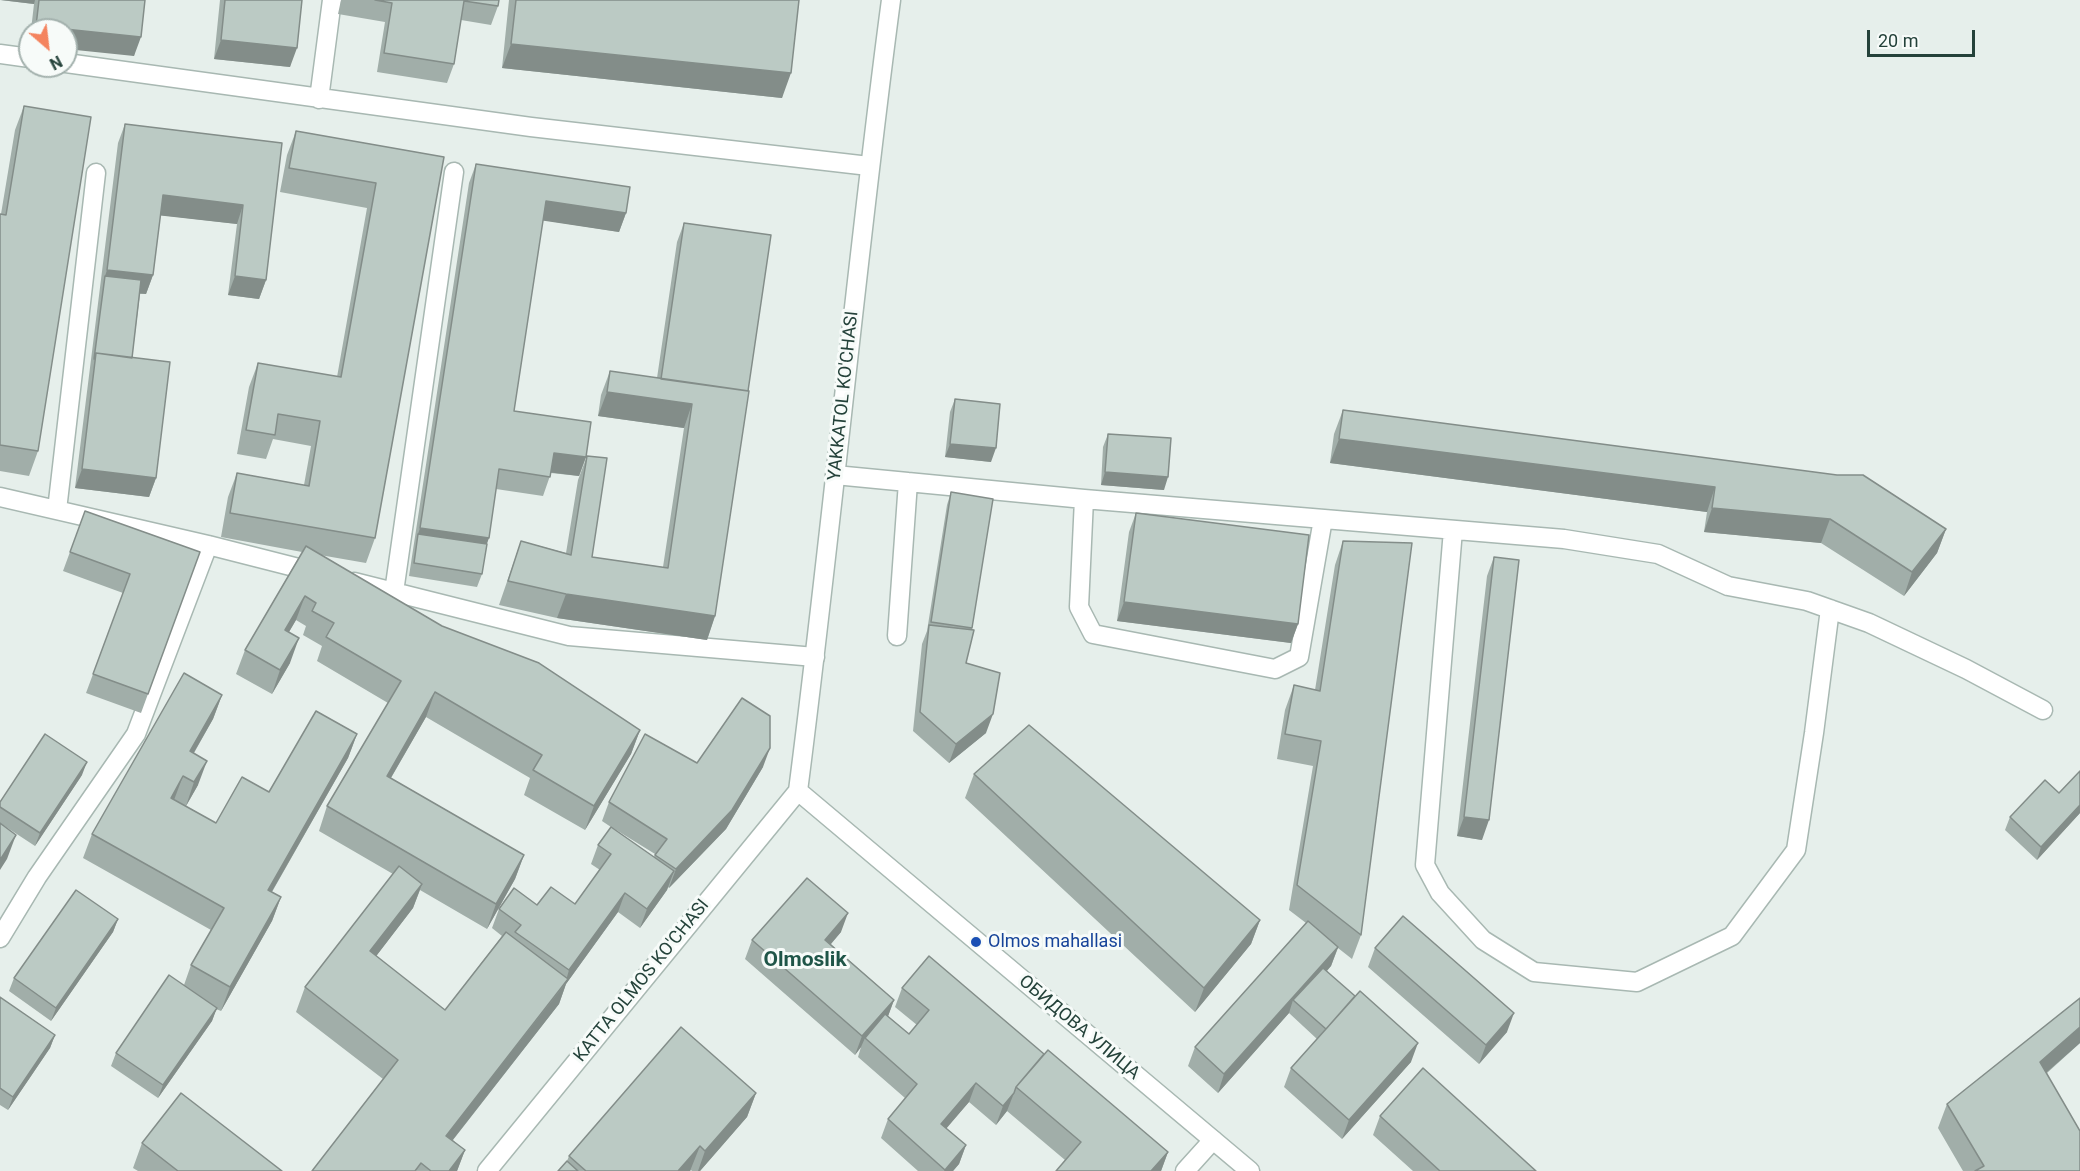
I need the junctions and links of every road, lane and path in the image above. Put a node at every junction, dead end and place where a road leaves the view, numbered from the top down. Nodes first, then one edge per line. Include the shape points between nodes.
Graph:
1 (332, 0) edge
2 (891, 0) edge
3 (0, 54) edge
4 (18, 56) edge
5 (78, 65) edge
6 (319, 99) junction
7 (869, 166) junction
8 (454, 172) dead end
9 (96, 173) dead end
10 (835, 475) junction
11 (908, 482) junction
12 (0, 496) edge
13 (1084, 499) junction
14 (57, 510) junction
15 (1323, 519) junction
16 (1453, 530) junction
17 (208, 544) junction
18 (394, 592) junction
19 (1830, 609) junction
20 (897, 636) dead end
21 (815, 657) junction
22 (2043, 710) dead end
23 (798, 791) junction
24 (0, 938) edge
25 (1213, 1140) junction
26 (487, 1171) edge
27 (1185, 1171) edge
28 (1250, 1171) edge

1 - 6 street
2 - 7 street, YAKKATOL KO'CHASI
3 - 4 street
5 - 6 street
6 - 7 street
7 - 10 street, YAKKATOL KO'CHASI
8 - 18 street
9 - 14 street
10 - 11 street
10 - 21 street, YAKKATOL KO'CHASI
11 - 13 street
11 - 20 street
12 - 14 street
13 - 15 street
13 - 15 street via 1079,608 1093,634 1275,669 1299,657
14 - 17 street
15 - 16 street
16 - 19 street via 1564,539 1658,554 1728,586
16 - 19 street via 1425,865 1440,893 1483,940 1534,972 1637,982 1732,936 1796,850
17 - 18 street
17 - 24 street via 136,734 37,877
18 - 21 street via 569,636
19 - 22 street via 1869,623
21 - 23 street, YAKKATOL KO'CHASI
23 - 25 street, ОБИДОВА УЛИЦА
23 - 26 street, KATTA OLMOS KO'CHASI
25 - 27 street
25 - 28 street, ОБИДОВА УЛИЦА

